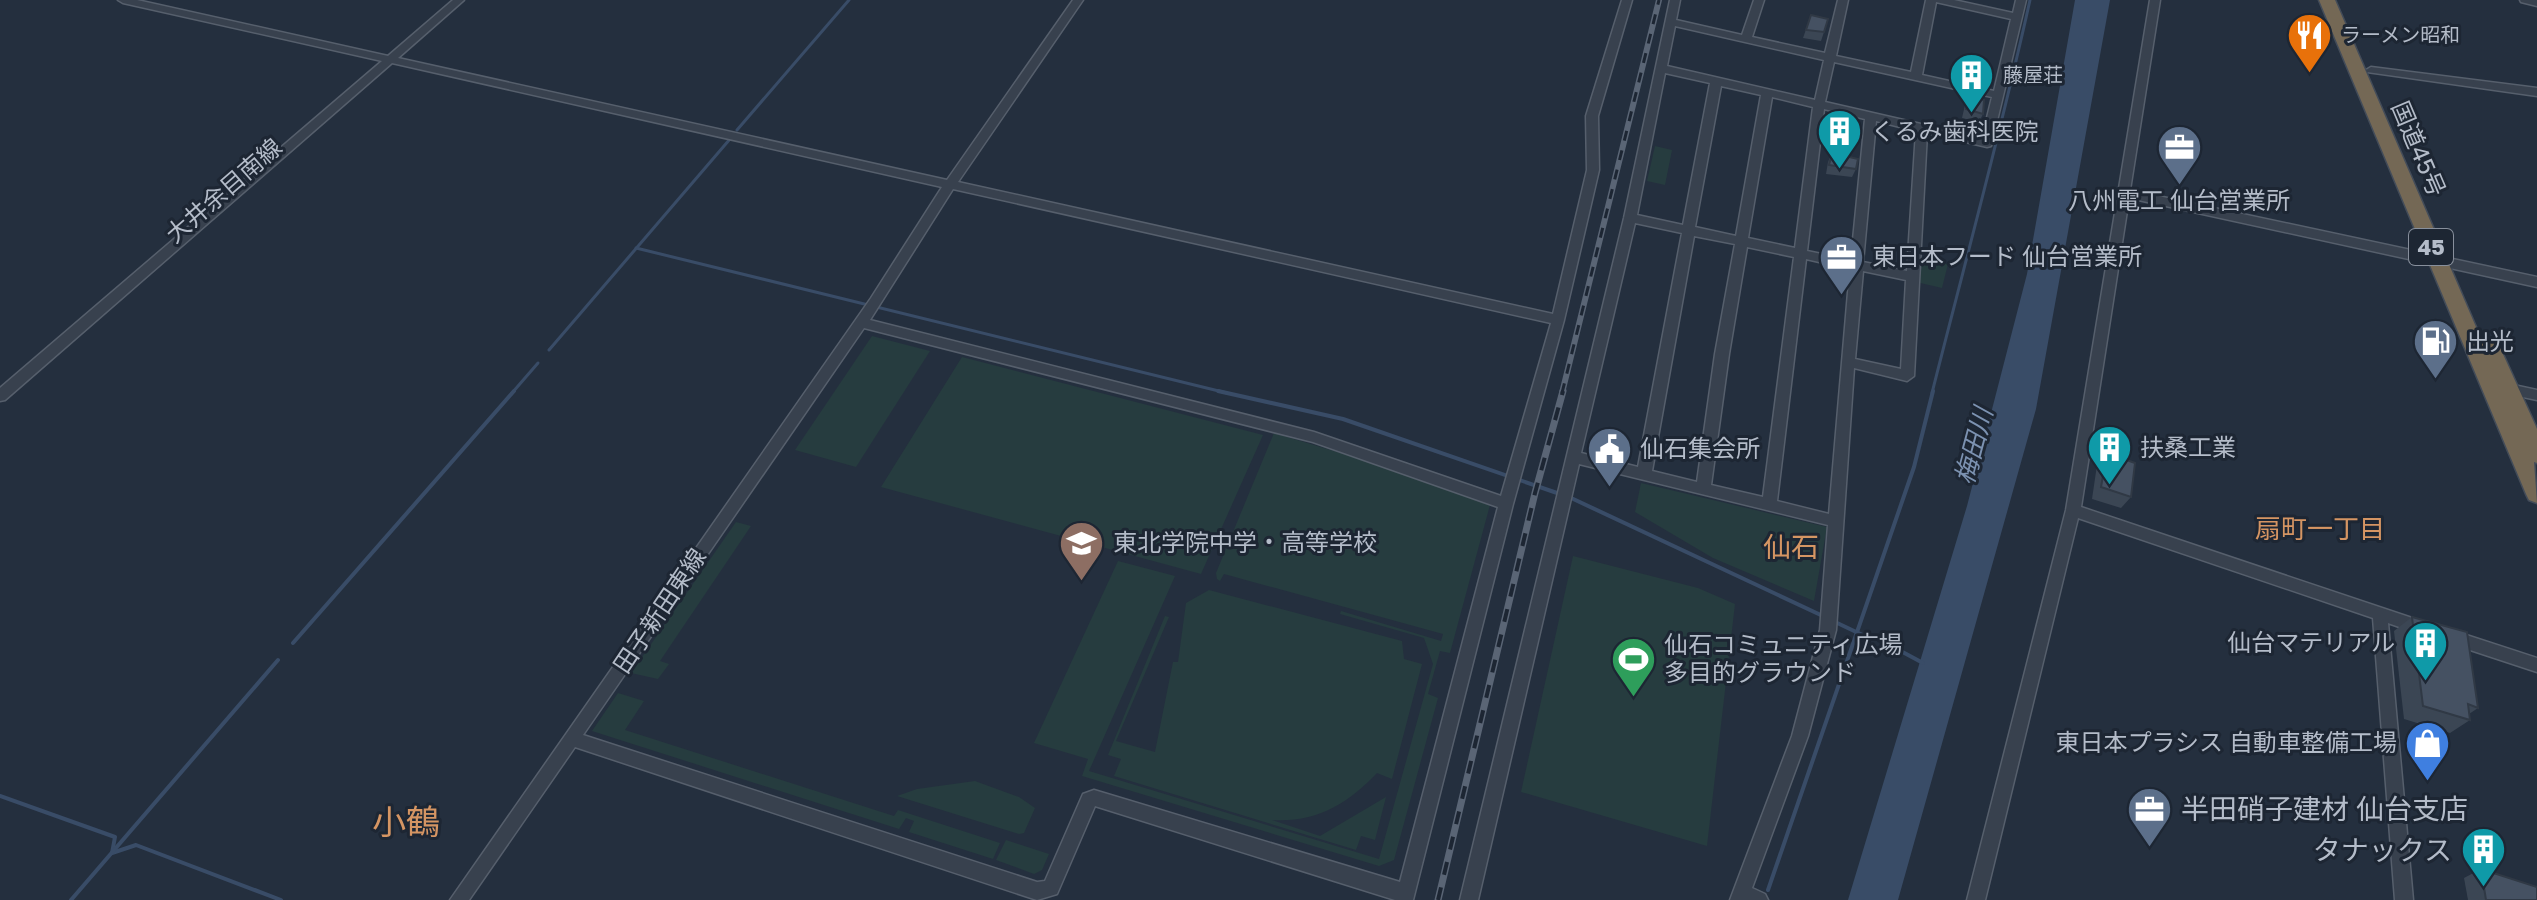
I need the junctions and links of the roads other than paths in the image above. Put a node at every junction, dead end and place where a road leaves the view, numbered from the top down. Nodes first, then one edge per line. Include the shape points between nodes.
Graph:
1 (123, 0) edge
2 (448, 0) edge
3 (459, 0) edge
4 (1078, 0) edge
5 (1627, 0) edge
6 (1675, 0) edge
7 (1759, 0) edge
8 (1843, 0) edge
9 (1931, 0) edge
10 (1940, 0) edge
11 (2021, 0) edge
12 (2155, 0) edge
13 (2327, 0) edge
14 (2340, 0) edge
15 (2525, 0) edge
16 (2537, 3) edge
17 (2017, 17) junction
18 (1669, 22) junction
19 (1746, 39) junction
20 (387, 57) junction
21 (1828, 57) junction
22 (1663, 69) junction
23 (2371, 70) junction
24 (1916, 77) junction
25 (1716, 81) junction
26 (1767, 92) junction
27 (2537, 92) edge
28 (1998, 95) junction
29 (1819, 105) junction
30 (1871, 117) junction
31 (1922, 129) junction
32 (950, 184) junction
33 (2124, 193) junction
34 (1630, 218) junction
35 (1688, 229) junction
36 (1741, 240) junction
37 (1799, 252) junction
38 (2446, 262) junction
39 (1857, 265) junction
40 (1912, 277) junction
41 (2537, 282) edge
42 (869, 311) junction
43 (1558, 320) junction
44 (1848, 362) junction
45 (0, 383) edge
46 (2509, 389) junction
47 (2537, 395) edge
48 (0, 396) edge
49 (2537, 454) edge
50 (1573, 457) junction
51 (1644, 473) junction
52 (1703, 489) junction
53 (1510, 490) junction
54 (2537, 494) edge
55 (1769, 505) junction
56 (2073, 510) junction
57 (1835, 521) junction
58 (2380, 614) junction
59 (2537, 665) edge
60 (572, 739) junction
61 (1047, 896) edge
62 (1405, 897) edge
63 (1747, 898) edge
64 (459, 900) edge
65 (1469, 900) edge
66 (1976, 900) edge
67 (2404, 900) edge

1 - 20 street
2 - 20 street, 大井余目南線
3 - 20 street
4 - 32 street, 田子新田東線
5 - 43 street via 1592,116 1593,170
6 - 18 street
7 - 19 street
8 - 21 street
9 - 24 street
10 - 17 street
11 - 17 street
12 - 33 street
13 - 38 highway, 国道45号 / 45
14 - 23 highway, 国道45号 / 45
15 - 16 street
17 - 28 street
18 - 19 street
18 - 22 street
19 - 21 street
20 - 32 street
20 - 45 street, 大井余目南線
20 - 48 street
21 - 24 street
21 - 29 street
22 - 25 street
22 - 34 street
23 - 27 street
23 - 38 highway, 国道45号 / 45
24 - 28 street
25 - 26 street
25 - 35 street
26 - 29 street
26 - 36 street
28 - 31 street via 1987,143
29 - 30 street
29 - 37 street
30 - 31 street
30 - 39 street
31 - 40 street
32 - 42 street, 田子新田東線
32 - 43 street
33 - 38 street
33 - 56 street
34 - 35 street
34 - 50 street
35 - 36 street
35 - 51 street
36 - 37 street
36 - 52 street
37 - 39 street
37 - 55 street
38 - 41 street
38 - 46 highway, 国道45号 / 45
38 - 54 highway, 国道45号 / 45
39 - 40 street
39 - 44 street
40 - 44 street via 1907,376
42 - 53 street
42 - 60 street, 田子新田東線
43 - 53 street
44 - 57 street
46 - 47 street
46 - 49 highway, 国道45号 / 45
50 - 51 street
50 - 65 street
51 - 52 street
52 - 55 street
53 - 62 street
55 - 57 street
56 - 58 street
56 - 66 street
57 - 63 street via 1828,630
58 - 59 street
58 - 67 street
60 - 61 street
60 - 64 street, 田子新田東線
61 - 62 street via 1094,798

